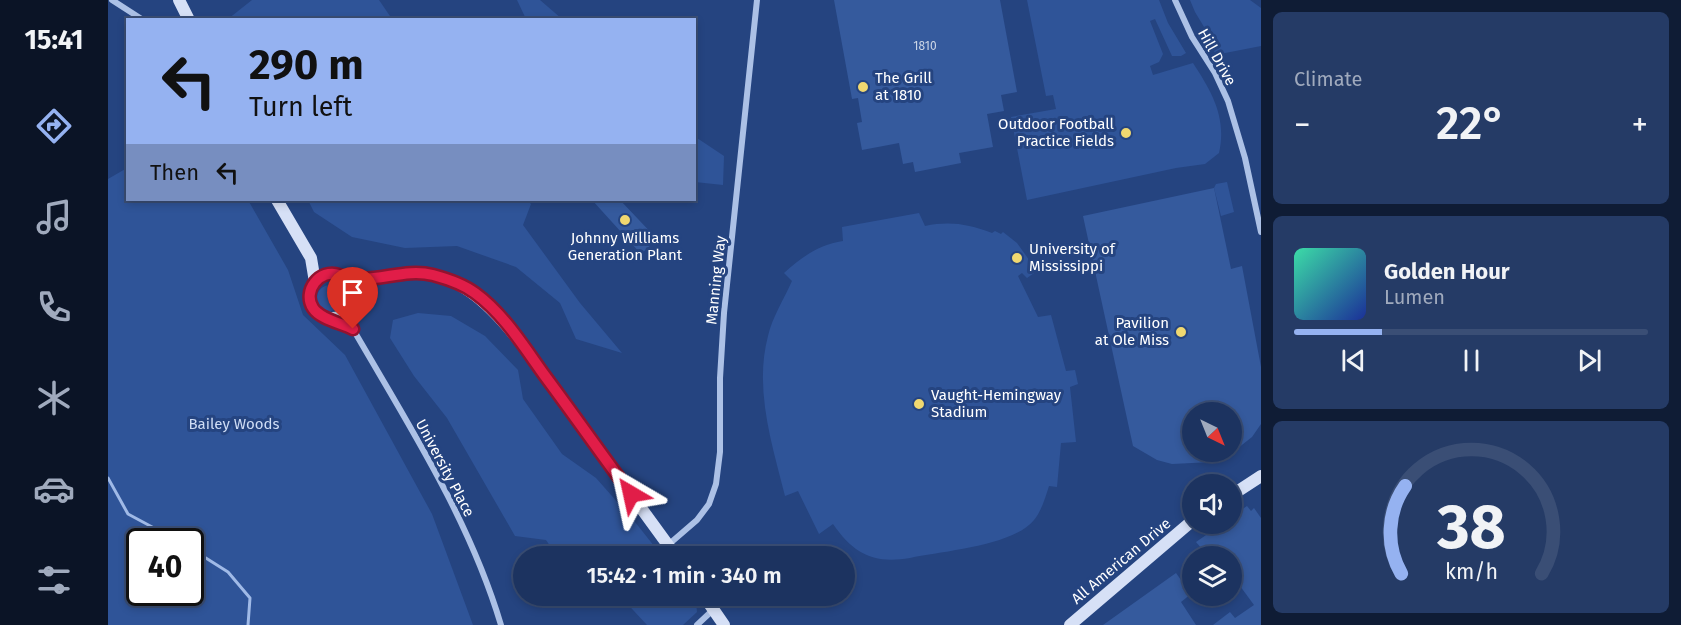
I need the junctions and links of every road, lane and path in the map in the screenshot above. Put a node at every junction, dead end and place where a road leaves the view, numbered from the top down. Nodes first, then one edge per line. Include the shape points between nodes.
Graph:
1 (112, 0) edge
2 (180, 0) edge
3 (757, 0) edge
4 (1175, 0) edge
5 (141, 18) edge
6 (188, 18) edge
7 (277, 201) edge
8 (1261, 232) edge
9 (311, 258) junction
10 (340, 276) junction
11 (366, 280) junction
12 (315, 282) junction
13 (353, 299) junction
14 (330, 318) junction
15 (353, 329) junction
16 (1261, 476) edge
17 (1242, 488) edge
18 (1182, 530) edge
19 (668, 545) joint
20 (712, 606) edge
21 (714, 609) junction
22 (501, 625) edge
23 (697, 625) edge
24 (724, 625) edge
25 (1070, 625) edge

1 - 5 street
2 - 6 street
3 - 19 street, Manning Way via 724,313 716,484 709,504 697,520
4 - 8 street, Hill Drive via 1228,101
7 - 9 street
9 - 10 street
9 - 12 street
10 - 11 street
10 - 12 street via 321,277
10 - 13 street
11 - 13 street
11 - 19 street via 405,273 430,274 459,284 496,311
12 - 14 street via 310,302 317,313
13 - 14 street via 344,315
13 - 15 street, University Place
14 - 15 street
15 - 22 street, University Place via 453,505 476,552
16 - 17 street
18 - 25 street, All American Drive
20 - 21 street
21 - 23 street
21 - 24 street

